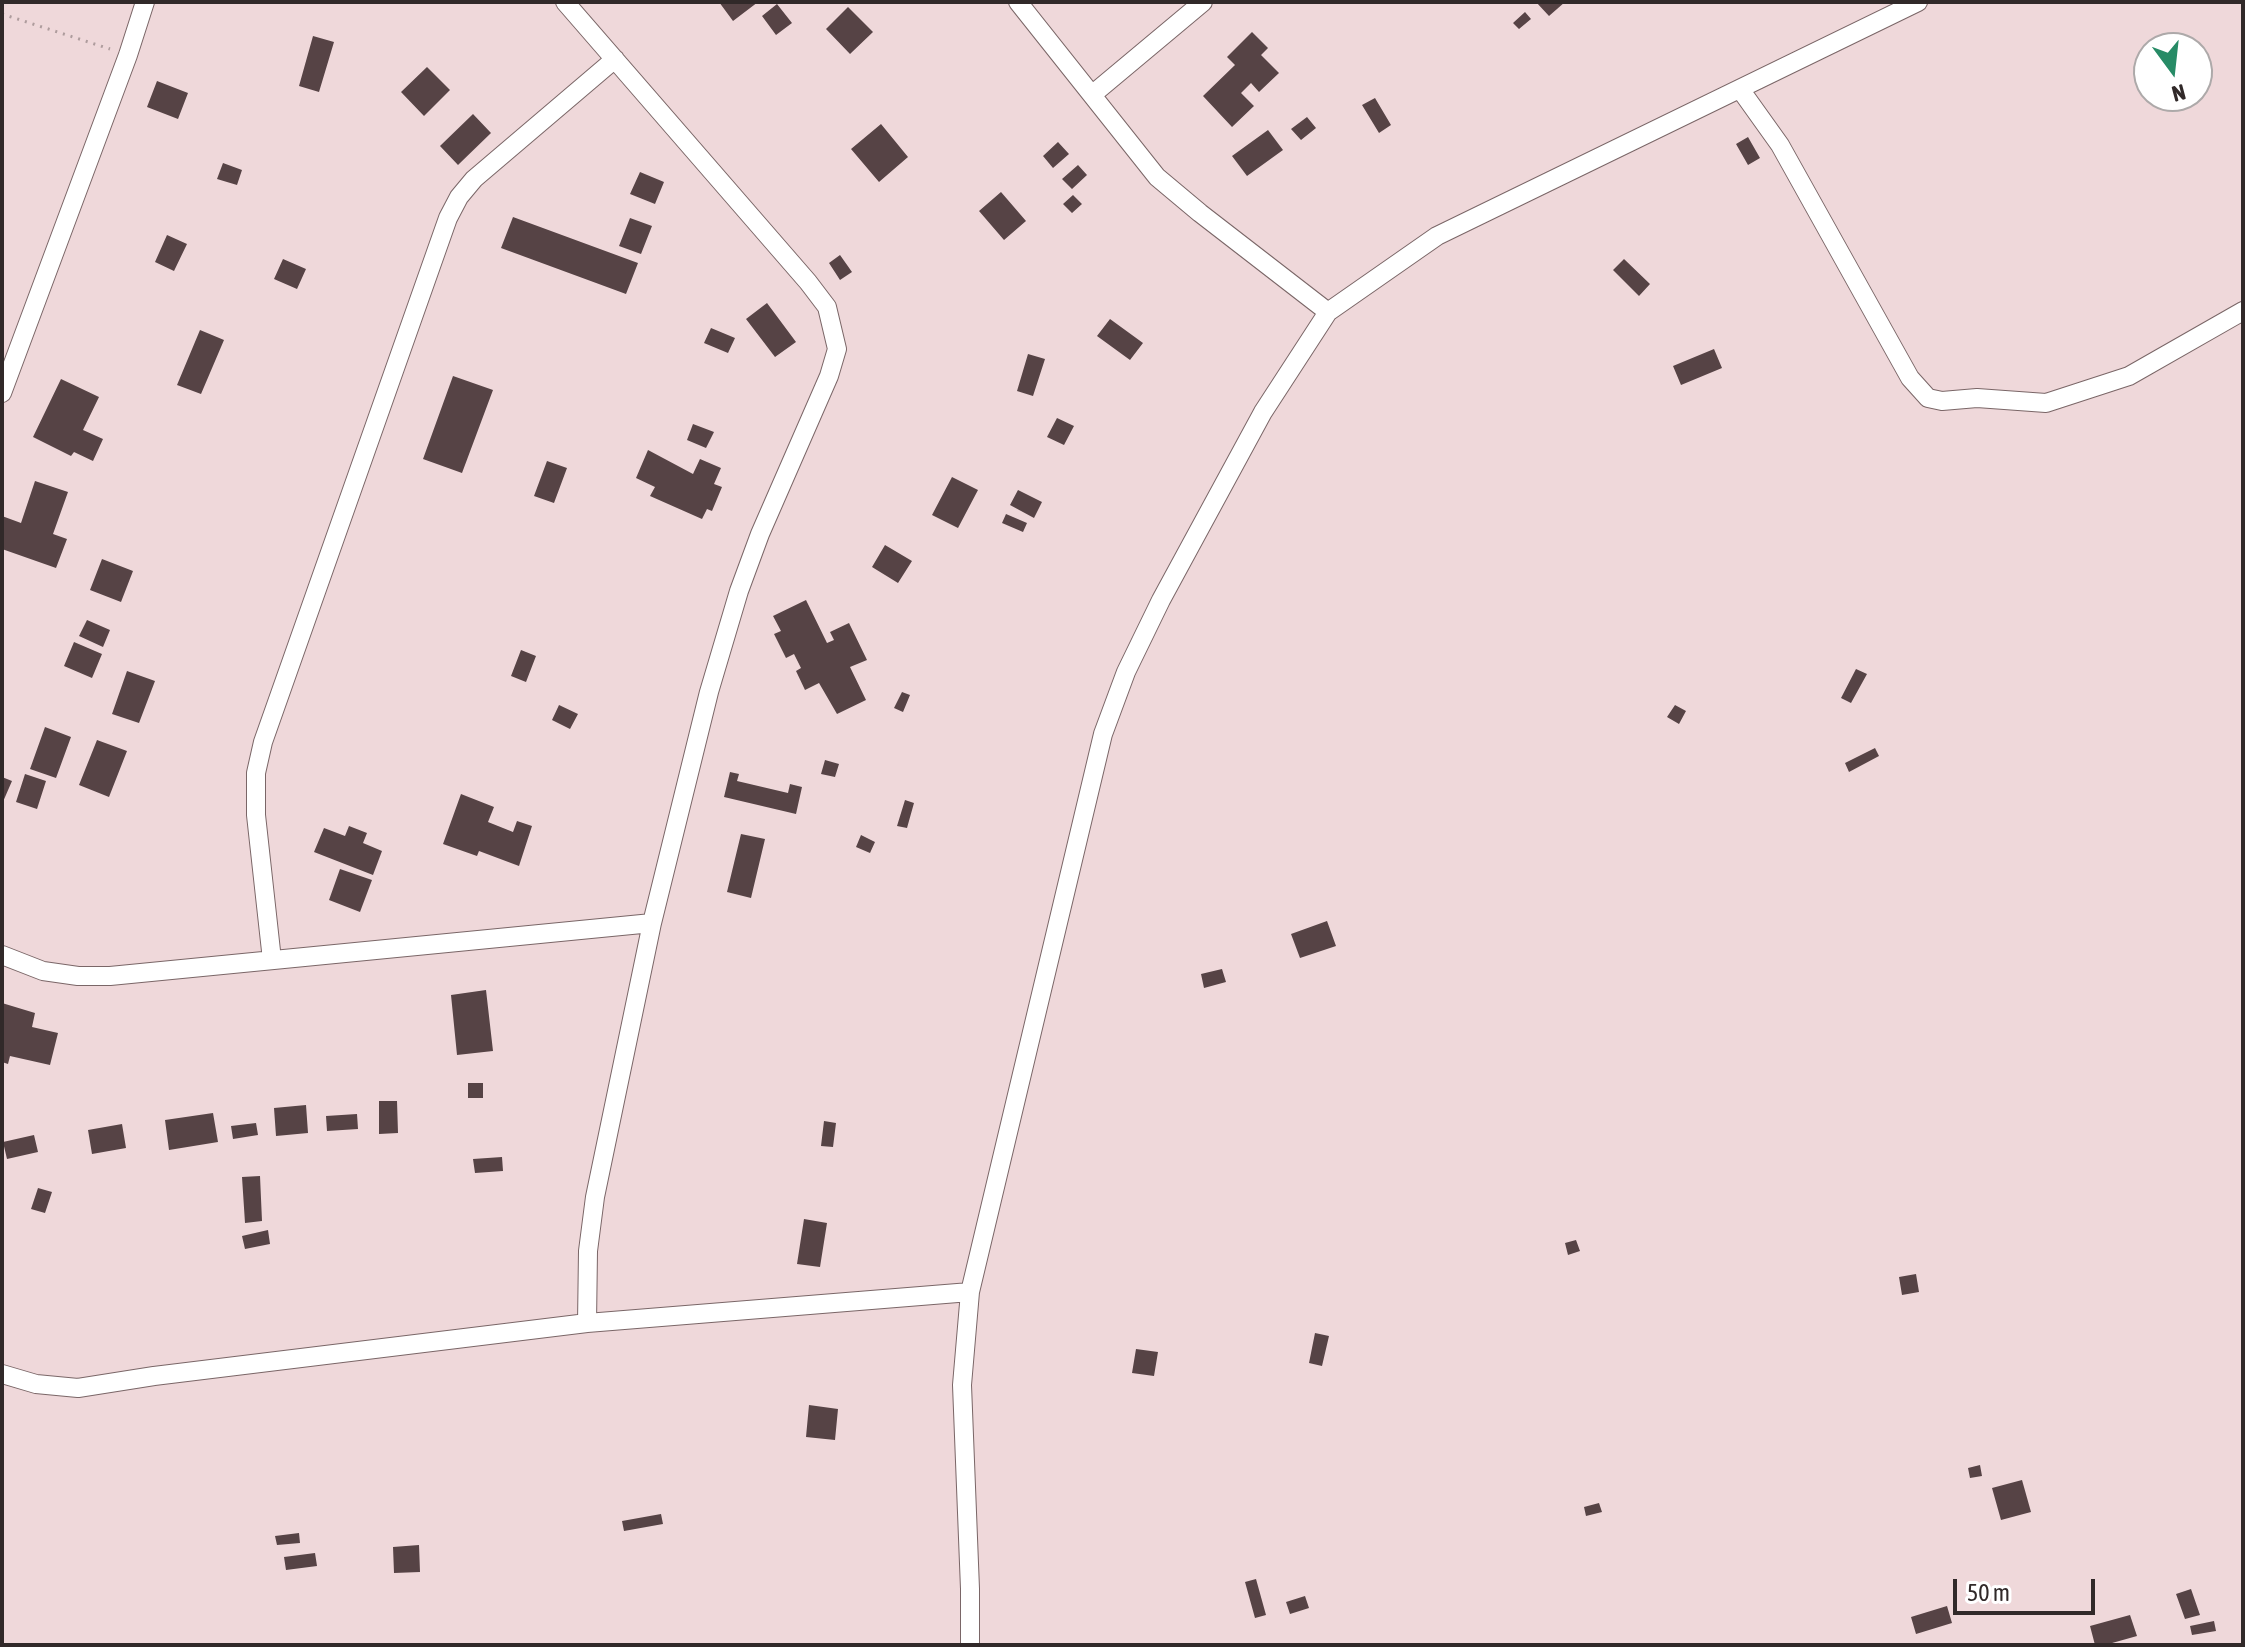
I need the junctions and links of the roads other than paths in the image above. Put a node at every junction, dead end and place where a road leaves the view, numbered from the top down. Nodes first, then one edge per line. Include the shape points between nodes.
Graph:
1 (145, 2) edge
2 (565, 2) edge
3 (1018, 2) edge
4 (1203, 2) edge
5 (1918, 2) edge
6 (615, 59) junction
7 (1740, 89) junction
8 (1093, 94) junction
9 (2243, 311) edge
10 (1328, 312) junction
11 (2, 393) edge
12 (652, 923) junction
13 (2, 955) edge
14 (272, 960) junction
15 (970, 1292) junction
16 (587, 1323) junction
17 (2, 1374) edge
18 (970, 1645) edge

1 - 11 street
2 - 6 street
3 - 8 street
4 - 8 street
5 - 7 street
6 - 12 street via 827,307 837,349 739,591
6 - 14 street via 474,179 448,218 256,773
7 - 9 street via 1780,145 1910,378 1928,398 2046,403 2129,376
7 - 10 street via 1437,236
8 - 10 street via 1157,177
10 - 15 street via 1263,412 1161,600 1103,734
12 - 14 street
12 - 16 street via 595,1197
13 - 14 street via 43,971 78,976
15 - 16 street
15 - 18 street via 962,1385
16 - 17 street via 78,1388

